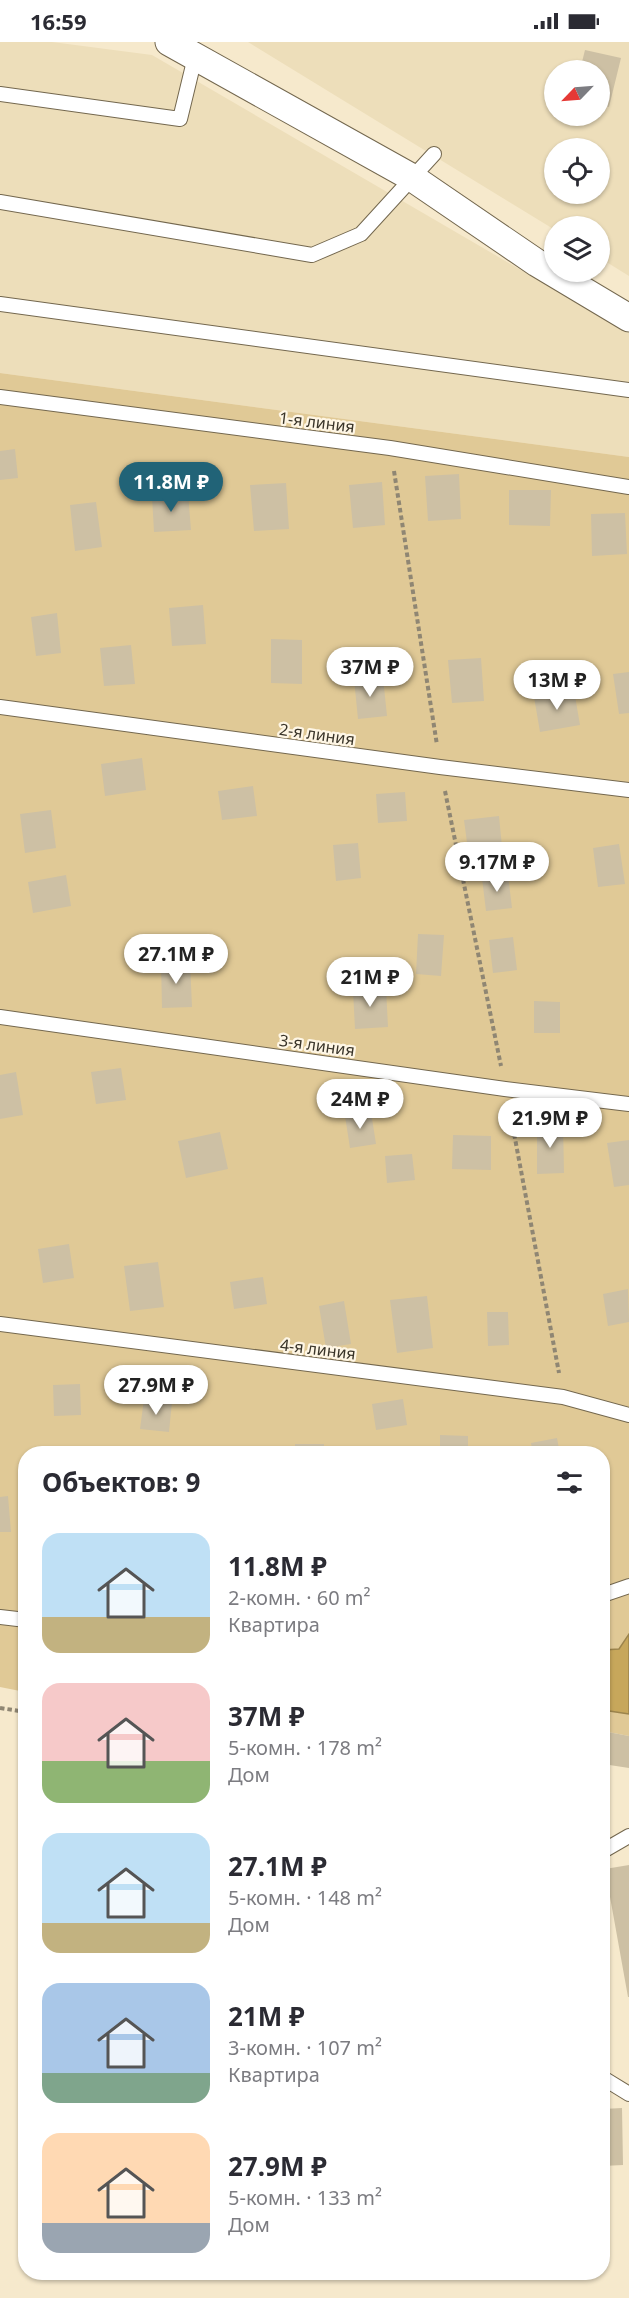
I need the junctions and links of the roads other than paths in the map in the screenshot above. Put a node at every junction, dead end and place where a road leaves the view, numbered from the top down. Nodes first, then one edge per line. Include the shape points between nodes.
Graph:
1 (169, 42) edge
2 (195, 57) junction
3 (0, 94) edge
4 (434, 154) dead end
5 (411, 177) junction
6 (0, 202) edge
7 (0, 304) edge
8 (629, 318) edge
9 (629, 390) edge
10 (0, 397) edge
11 (629, 487) edge
12 (0, 707) edge
13 (629, 790) edge
14 (0, 1017) edge
15 (629, 1104) edge
16 (0, 1324) edge
17 (629, 1415) edge
18 (629, 1586) edge
19 (610, 1593) edge
20 (0, 1617) edge
21 (18, 1619) edge
22 (629, 1836) edge
23 (610, 1847) edge
24 (610, 2082) edge
25 (629, 2094) edge

1 - 2 street
2 - 3 lane via 180,119
2 - 5 street
4 - 5 lane
5 - 6 lane via 361,234 312,255
5 - 8 street via 537,263
7 - 9 lane
10 - 11 lane, 1-я линия via 390,448
12 - 13 lane, 2-я линия
14 - 15 lane, 3-я линия
16 - 17 lane, 4-я линия via 563,1397
18 - 19 lane
20 - 21 lane
22 - 23 lane
24 - 25 lane

